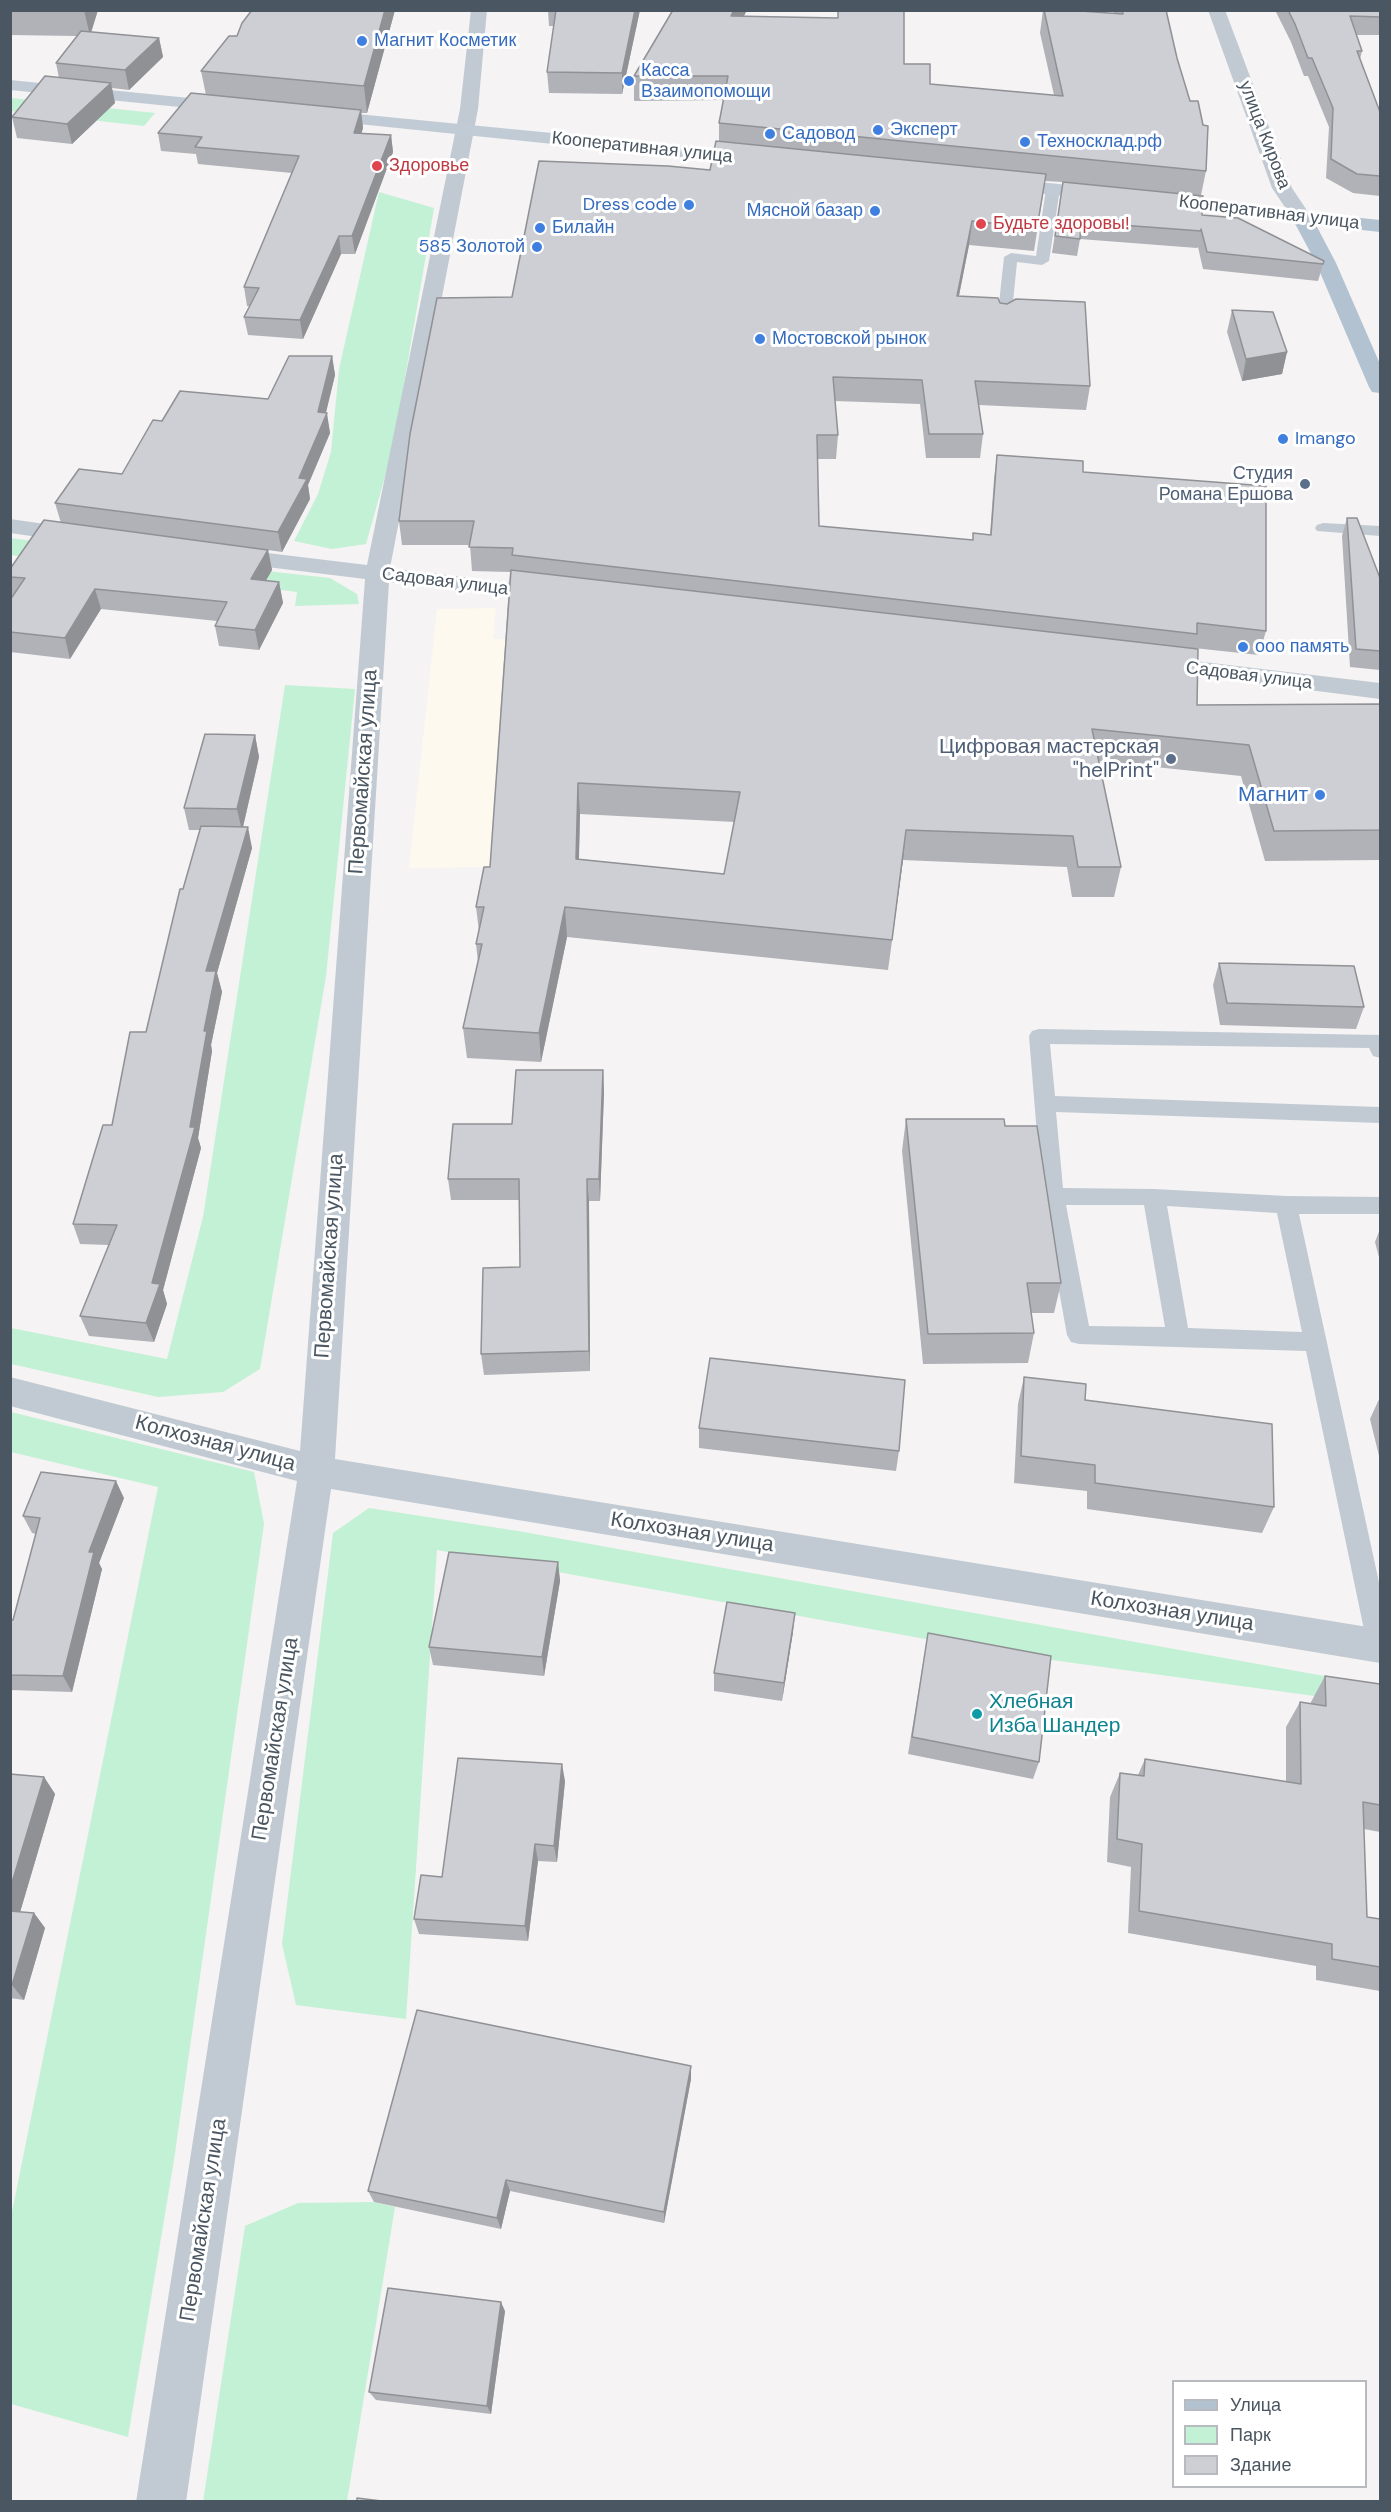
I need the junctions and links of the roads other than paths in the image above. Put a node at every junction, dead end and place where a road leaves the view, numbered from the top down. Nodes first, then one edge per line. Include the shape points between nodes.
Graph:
1 (479, 10) edge
2 (1216, 10) edge
3 (10, 85) edge
4 (244, 108) edge
5 (302, 114) edge
6 (464, 130) junction
7 (769, 160) edge
8 (982, 182) edge
9 (1053, 189) junction
10 (1302, 218) junction
11 (1380, 226) edge
12 (1004, 322) edge
13 (1380, 387) edge
14 (10, 526) edge
15 (1323, 528) dead end
16 (1380, 531) edge
17 (105, 539) edge
18 (200, 551) edge
19 (377, 574) junction
20 (576, 598) edge
21 (1124, 661) edge
22 (1380, 691) edge
23 (1380, 1051) edge
24 (1046, 1104) junction
25 (1380, 1115) edge
26 (1053, 1196) junction
27 (1154, 1197) junction
28 (1286, 1205) junction
29 (1380, 1205) edge
30 (1178, 1337) junction
31 (1316, 1342) junction
32 (10, 1391) edge
33 (316, 1471) junction
34 (1380, 1645) edge
35 (161, 2502) edge

1 - 6 street, Первомайская улица
2 - 10 street, улица Кирова via 1282,188
3 - 4 street
5 - 6 street, Кооперативная улица
6 - 7 street, Кооперативная улица
6 - 19 street, Первомайская улица
8 - 9 street, Кооперативная улица
9 - 10 street, Кооперативная улица
9 - 12 lane via 1042,261 1011,257
10 - 11 main road, Кооперативная улица
10 - 13 main road, улица Кирова
14 - 17 street
15 - 16 lane
18 - 19 street, Садовая улица
19 - 20 street, Садовая улица
19 - 33 street, Первомайская улица
21 - 22 street, Садовая улица
23 - 24 lane via 1377,1041 1039,1035
24 - 25 lane
24 - 26 lane
26 - 27 lane
26 - 30 lane via 1079,1335
27 - 28 lane
27 - 30 lane
28 - 29 lane
28 - 31 lane
30 - 31 lane
31 - 34 lane
32 - 33 street, Колхозная улица
33 - 34 street, Колхозная улица
33 - 35 street, Первомайская улица

